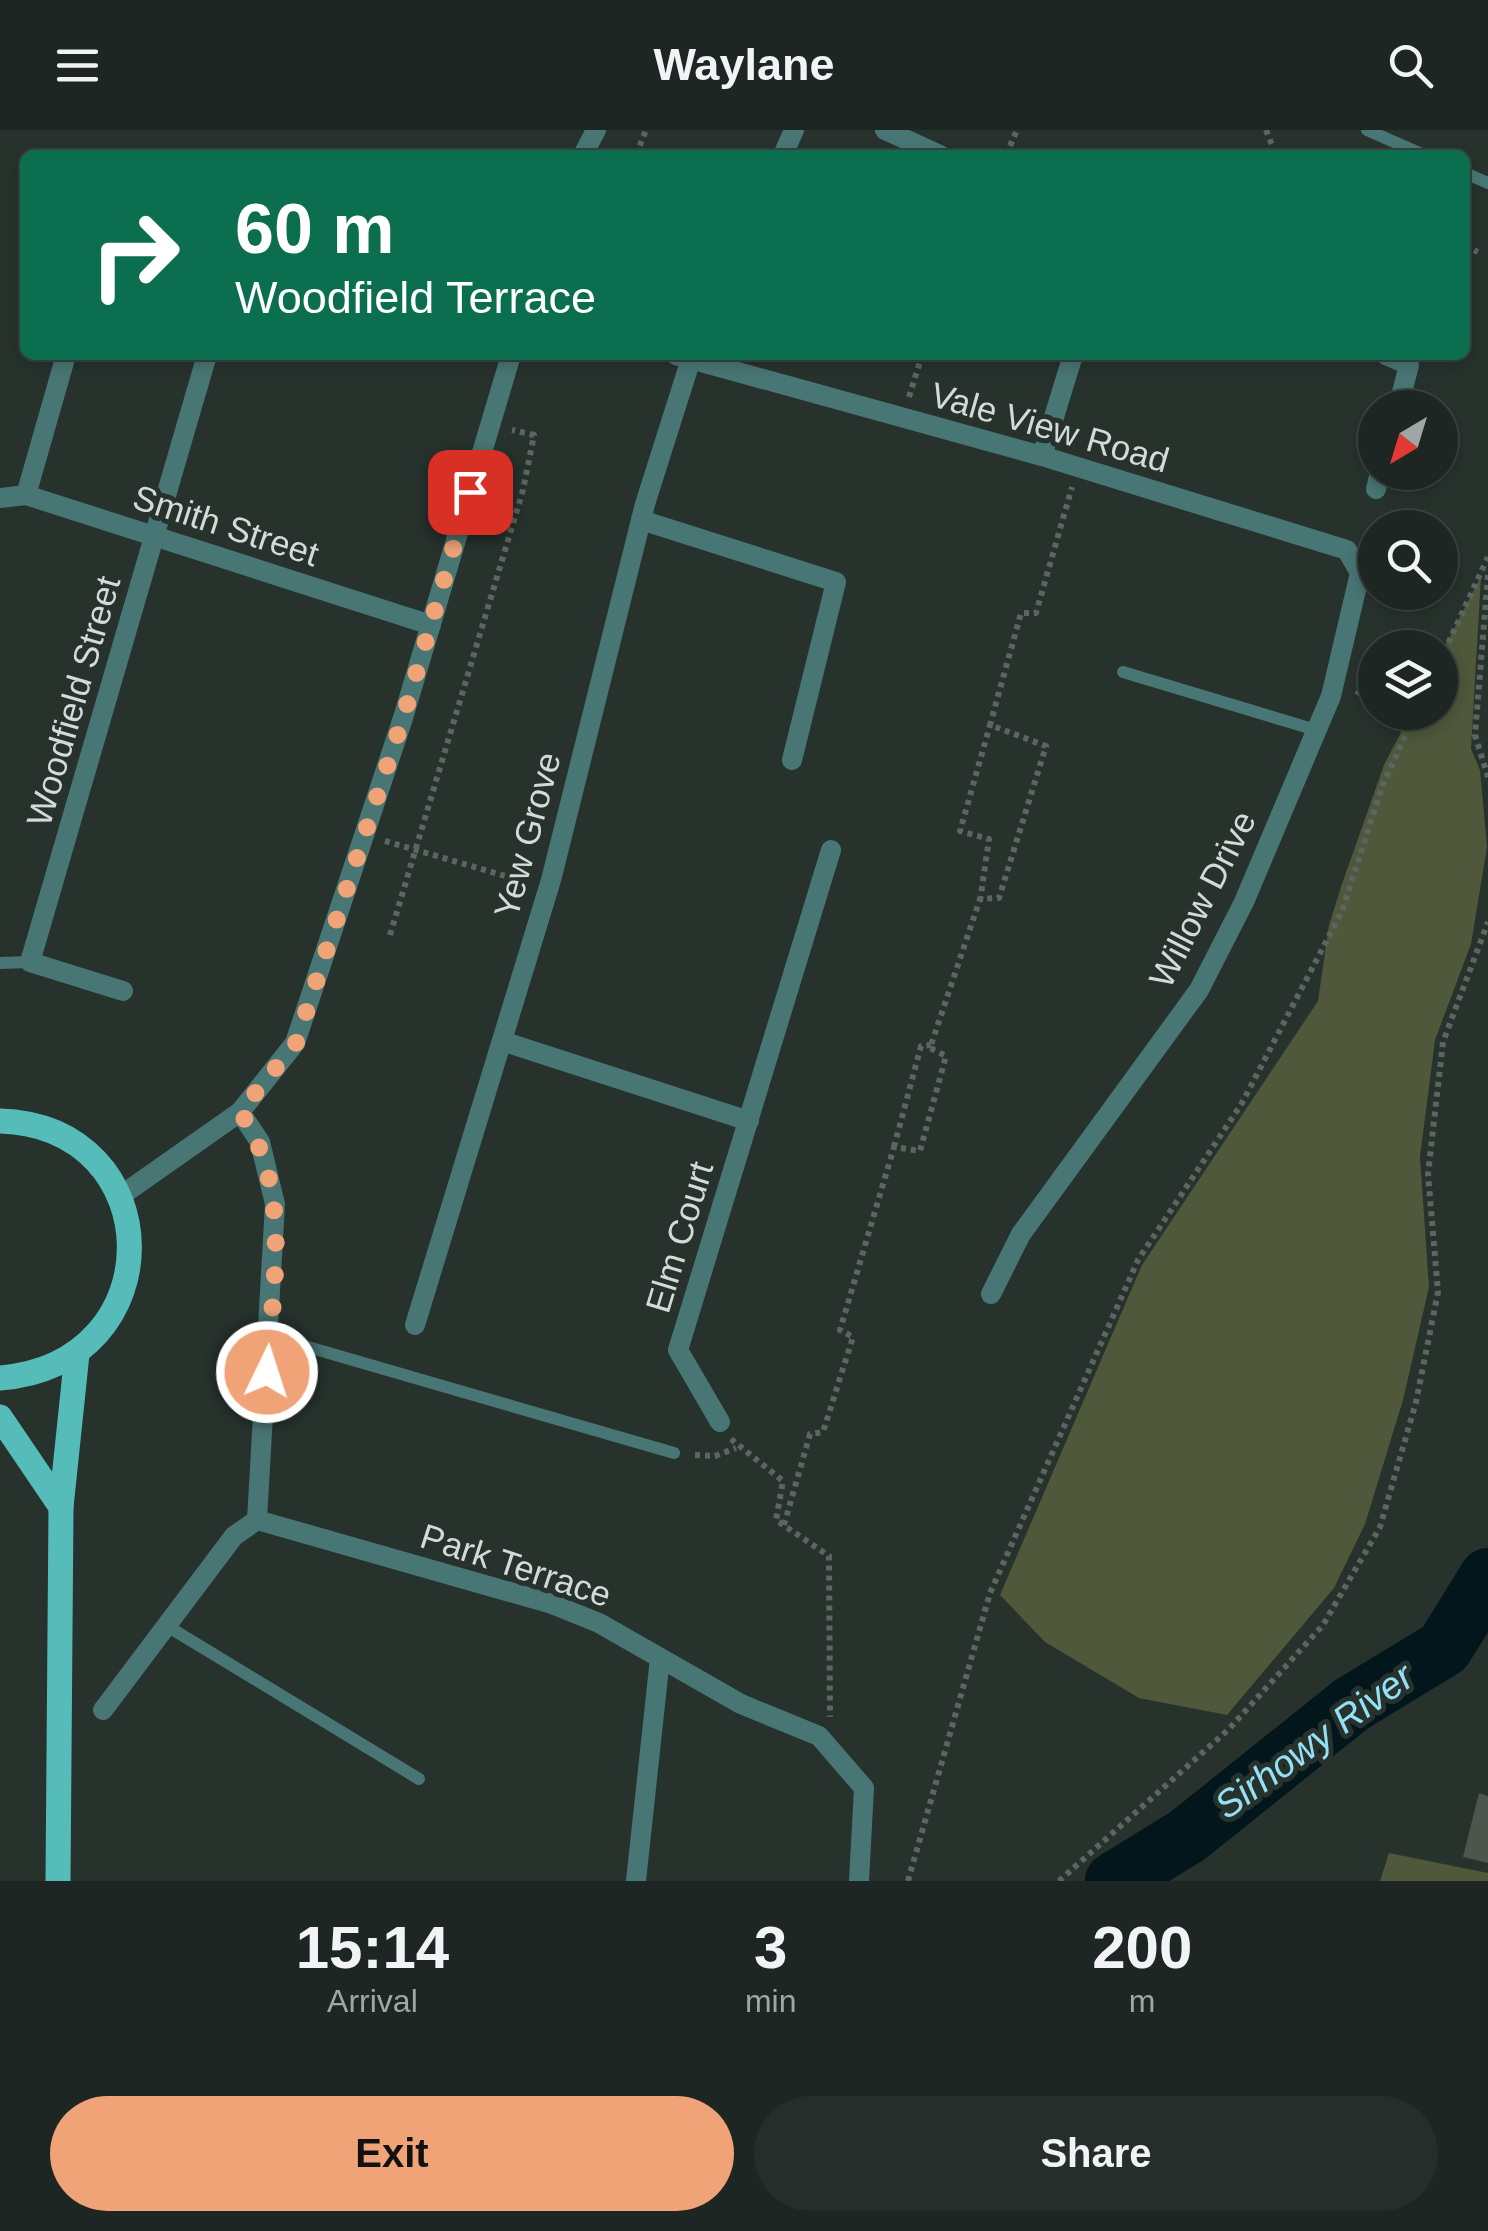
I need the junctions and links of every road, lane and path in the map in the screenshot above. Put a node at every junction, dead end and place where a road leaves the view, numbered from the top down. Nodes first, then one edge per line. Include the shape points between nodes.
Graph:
1 (885, 130) edge
2 (1367, 130) edge
3 (929, 150) edge
4 (1413, 150) edge
5 (1470, 248) edge
6 (1478, 252) dead end
7 (65, 360) edge
8 (205, 360) edge
9 (509, 360) edge
10 (682, 360) edge
11 (694, 360) edge
12 (920, 360) edge
13 (1071, 360) edge
14 (1396, 360) edge
15 (1403, 390) edge
16 (903, 418) junction
17 (489, 425) junction
18 (1042, 456) junction
19 (1078, 466) junction
20 (26, 495) junction
21 (0, 498) edge
22 (642, 520) junction
23 (155, 536) junction
24 (1347, 550) joint
25 (1488, 557) edge
26 (1488, 575) edge
27 (431, 626) junction
28 (1454, 630) edge
29 (1123, 672) dead end
30 (990, 725) junction
31 (1316, 730) junction
32 (1410, 730) edge
33 (792, 760) dead end
34 (1488, 776) edge
35 (364, 835) junction
36 (416, 850) junction
37 (831, 850) dead end
38 (548, 888) junction
39 (980, 898) junction
40 (1488, 922) edge
41 (390, 935) dead end
42 (30, 962) junction
43 (0, 963) edge
44 (123, 991) dead end
45 (502, 1041) junction
46 (930, 1048) junction
47 (240, 1112) junction
48 (0, 1121) edge
49 (748, 1121) junction
50 (894, 1147) junction
51 (119, 1197) junction
52 (991, 1294) dead end
53 (415, 1325) dead end
54 (270, 1336) junction
55 (77, 1354) junction
56 (0, 1378) edge
57 (0, 1418) edge
58 (720, 1422) joint
59 (736, 1448) junction
60 (674, 1453) dead end
61 (715, 1456) dead end
62 (61, 1507) junction
63 (257, 1520) junction
64 (784, 1525) junction
65 (167, 1626) junction
66 (660, 1658) junction
67 (103, 1710) dead end
68 (829, 1748) junction
69 (420, 1778) dead end
70 (58, 1881) edge
71 (636, 1881) edge
72 (858, 1881) edge
73 (908, 1881) edge
74 (1058, 1881) edge

1 - 3 street
2 - 4 lane
5 - 6 path
7 - 20 street
8 - 23 street, Woodfield Street
9 - 17 street
10 - 22 street, Yew Grove
11 - 16 street, Vale View Road
12 - 16 path
13 - 18 street
14 - 15 street via 1409,366
16 - 18 street, Vale View Road
17 - 27 street
17 - 36 path via 534,435
18 - 19 street, Vale View Road
19 - 24 street, Vale View Road
19 - 30 path via 1036,612 1020,613
20 - 21 street, Smith Street
20 - 23 street, Smith Street
22 - 33 street via 836,582
22 - 38 street, Yew Grove
23 - 27 street, Smith Street
23 - 42 street, Woodfield Street
24 - 31 street, Willow Drive via 1360,574
25 - 28 path
26 - 34 path via 1475,735
27 - 35 street
29 - 31 lane
30 - 39 path via 960,830 990,839
30 - 39 path via 1046,746 999,898
31 - 52 street, Willow Drive via 1244,902 1198,990 1021,1234
32 - 73 path via 1342,911 1242,1103 1138,1260 990,1594
35 - 36 path
35 - 47 street via 296,1043
36 - 38 path
36 - 41 path
37 - 49 street, Elm Court
38 - 45 street, Yew Grove
39 - 46 path
40 - 74 path via 1443,1042 1428,1174 1438,1292 1380,1527 1323,1625 1240,1716
42 - 43 lane
42 - 44 street
45 - 49 street
45 - 53 street, Yew Grove
46 - 50 path via 921,1046
46 - 50 path via 946,1056 920,1152
47 - 51 street
47 - 54 street via 260,1142 276,1204
48 - 51 main road via 38,1126 78,1146
49 - 58 street, Elm Court via 678,1350
50 - 64 path via 840,1330 852,1337 824,1432 810,1434
51 - 55 main road via 130,1240 126,1283 108,1323
54 - 60 lane
54 - 63 street
55 - 56 main road via 40,1372
55 - 62 main road
57 - 62 main road
58 - 59 path
59 - 61 path
59 - 64 path via 783,1481 776,1520
62 - 70 main road
63 - 65 street via 234,1536
63 - 66 street, Park Terrace via 552,1604
64 - 68 path via 829,1556
65 - 67 street
65 - 69 lane
66 - 68 street, Park Terrace via 741,1704 818,1736
66 - 71 street
68 - 72 street, Park Terrace via 864,1788

